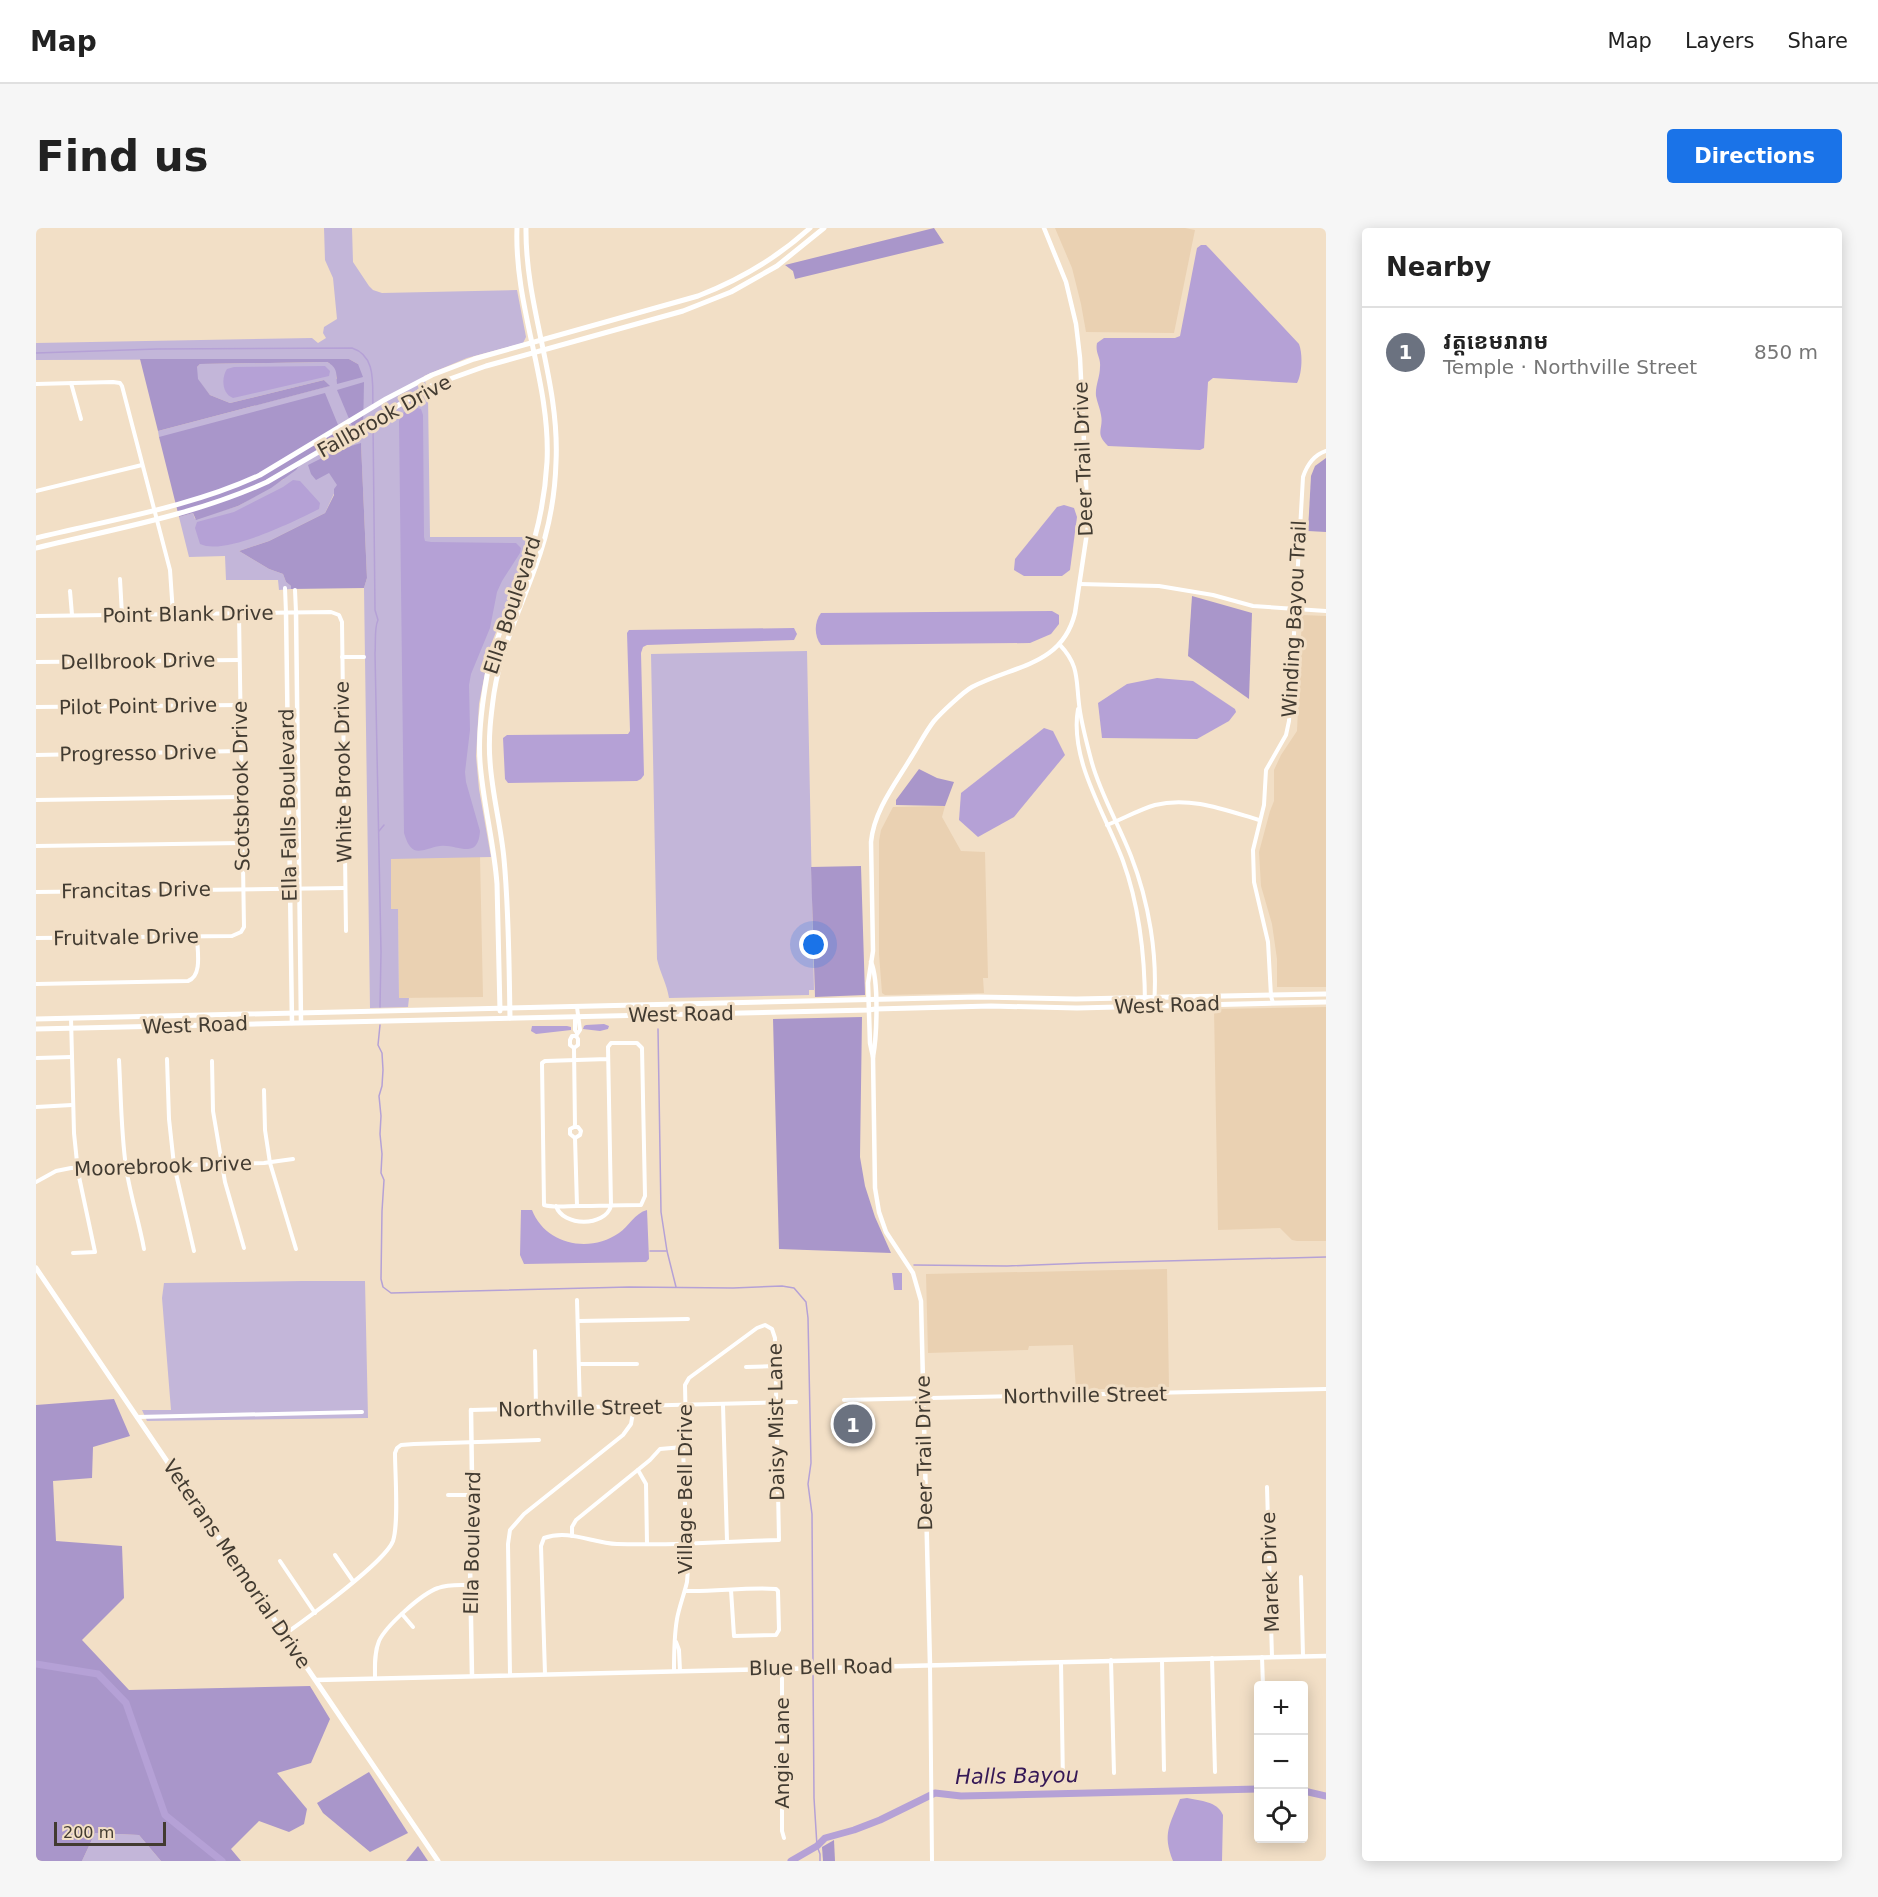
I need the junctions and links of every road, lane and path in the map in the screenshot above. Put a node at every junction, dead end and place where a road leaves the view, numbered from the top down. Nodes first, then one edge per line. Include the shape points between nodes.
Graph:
1 (517, 228) edge
2 (526, 228) edge
3 (811, 228) edge
4 (824, 228) edge
5 (1044, 228) edge
6 (818, 233) junction
7 (516, 247) junction
8 (526, 247) junction
9 (541, 341) junction
10 (531, 344) junction
11 (543, 350) junction
12 (533, 353) junction
13 (440, 372) junction
14 (444, 381) junction
15 (71, 383) junction
16 (36, 384) edge
17 (377, 405) junction
18 (384, 412) junction
19 (81, 419) dead end
20 (1326, 451) edge
21 (142, 465) junction
22 (546, 466) junction
23 (556, 466) junction
24 (240, 484) junction
25 (36, 491) edge
26 (244, 492) junction
27 (153, 510) junction
28 (156, 519) junction
29 (91, 525) junction
30 (94, 534) junction
31 (36, 538) edge
32 (533, 546) junction
33 (36, 548) edge
34 (542, 548) junction
35 (120, 579) dead end
36 (1080, 584) junction
37 (285, 588) dead end
38 (295, 590) dead end
39 (70, 591) dead end
40 (1296, 609) junction
41 (1326, 611) edge
42 (296, 612) junction
43 (286, 613) junction
44 (173, 614) junction
45 (239, 614) junction
46 (72, 615) junction
47 (122, 615) junction
48 (339, 615) joint
49 (36, 616) edge
50 (1060, 645) junction
51 (342, 657) junction
52 (364, 657) dead end
53 (239, 660) junction
54 (36, 662) edge
55 (240, 705) junction
56 (287, 705) junction
57 (296, 705) junction
58 (1079, 706) junction
59 (36, 707) edge
60 (482, 710) junction
61 (492, 711) junction
62 (241, 751) junction
63 (36, 754) edge
64 (288, 786) junction
65 (297, 786) junction
66 (241, 797) junction
67 (36, 800) edge
68 (1259, 820) junction
69 (1116, 822) junction
70 (1107, 825) junction
71 (243, 843) junction
72 (36, 846) edge
73 (1131, 856) junction
74 (1122, 860) junction
75 (504, 861) junction
76 (496, 863) junction
77 (290, 888) junction
78 (299, 888) junction
79 (345, 888) junction
80 (243, 889) junction
81 (36, 892) edge
82 (508, 928) junction
83 (499, 929) junction
84 (346, 931) dead end
85 (197, 936) junction
86 (216, 936) joint
87 (36, 938) edge
88 (36, 984) edge
89 (1326, 994) edge
90 (1271, 996) junction
91 (1144, 998) junction
92 (1155, 998) junction
93 (943, 999) junction
94 (1010, 999) junction
95 (1076, 999) junction
96 (872, 1001) junction
97 (811, 1002) junction
98 (1326, 1002) edge
99 (1273, 1003) junction
100 (693, 1005) junction
101 (1154, 1005) junction
102 (577, 1006) junction
103 (638, 1006) junction
104 (943, 1006) junction
105 (1144, 1006) junction
106 (1009, 1007) junction
107 (1077, 1008) junction
108 (500, 1009) junction
109 (510, 1009) junction
110 (872, 1009) junction
111 (812, 1012) junction
112 (292, 1013) junction
113 (301, 1013) junction
114 (638, 1014) junction
115 (693, 1014) junction
116 (218, 1015) junction
117 (155, 1016) junction
118 (577, 1017) junction
119 (71, 1018) junction
120 (510, 1018) junction
121 (36, 1019) edge
122 (500, 1019) junction
123 (292, 1023) junction
124 (301, 1023) junction
125 (219, 1024) junction
126 (155, 1026) junction
127 (71, 1028) junction
128 (36, 1029) edge
129 (71, 1057) junction
130 (36, 1058) edge
131 (167, 1059) dead end
132 (608, 1059) junction
133 (119, 1060) dead end
134 (574, 1060) junction
135 (212, 1061) dead end
136 (264, 1090) dead end
137 (72, 1105) junction
138 (36, 1107) edge
139 (575, 1127) junction
140 (575, 1138) junction
141 (293, 1160) dead end
142 (270, 1163) junction
143 (222, 1164) junction
144 (174, 1165) junction
145 (126, 1166) junction
146 (78, 1167) junction
147 (36, 1182) edge
148 (556, 1206) junction
149 (577, 1206) junction
150 (611, 1206) junction
151 (244, 1248) dead end
152 (144, 1249) dead end
153 (296, 1249) dead end
154 (194, 1251) dead end
155 (73, 1253) dead end
156 (36, 1268) edge
157 (577, 1300) dead end
158 (688, 1319) dead end
159 (578, 1321) junction
160 (751, 1332) joint
161 (535, 1351) dead end
162 (579, 1364) junction
163 (637, 1364) dead end
164 (775, 1366) junction
165 (746, 1367) dead end
166 (1326, 1389) edge
167 (923, 1399) junction
168 (844, 1400) dead end
169 (796, 1402) dead end
170 (776, 1403) junction
171 (723, 1405) junction
172 (685, 1406) junction
173 (634, 1407) junction
174 (580, 1408) junction
175 (536, 1409) junction
176 (471, 1410) joint
177 (362, 1412) dead end
178 (137, 1417) junction
179 (539, 1440) dead end
180 (472, 1442) junction
181 (684, 1447) junction
182 (638, 1470) junction
183 (1268, 1487) dead end
184 (448, 1495) dead end
185 (473, 1495) junction
186 (572, 1536) junction
187 (727, 1541) junction
188 (686, 1542) junction
189 (647, 1544) junction
190 (335, 1555) dead end
191 (280, 1561) dead end
192 (1301, 1577) dead end
193 (353, 1581) junction
194 (470, 1585) junction
195 (732, 1590) junction
196 (684, 1591) junction
197 (315, 1613) junction
198 (402, 1614) junction
199 (413, 1627) dead end
200 (284, 1635) junction
201 (1303, 1656) junction
202 (1326, 1656) edge
203 (1262, 1657) junction
204 (1272, 1657) junction
205 (1212, 1658) junction
206 (1162, 1659) junction
207 (1111, 1660) junction
208 (1061, 1662) junction
209 (930, 1665) junction
210 (782, 1668) junction
211 (677, 1671) junction
212 (545, 1674) junction
213 (510, 1675) junction
214 (472, 1676) junction
215 (375, 1678) junction
216 (316, 1680) junction
217 (1263, 1681) edge
218 (1164, 1770) dead end
219 (1215, 1772) dead end
220 (1114, 1773) dead end
221 (1063, 1782) dead end
222 (784, 1838) dead end
223 (438, 1861) edge
224 (932, 1861) edge

1 - 7 main road, Ella Boulevard
2 - 8 main road, Ella Boulevard
3 - 6 main road
3 - 9 main road, Fallbrook Drive via 772,258 713,290
4 - 6 main road, Fallbrook Drive
5 - 36 street, Deer Trail Drive via 1066,282 1079,350 1088,526
6 - 11 main road, Fallbrook Drive via 777,266 716,299
7 - 8 main road
7 - 10 main road, Ella Boulevard
8 - 9 main road, Ella Boulevard
9 - 10 main road, Fallbrook Drive
9 - 11 main road, Ella Boulevard
10 - 12 main road, Ella Boulevard
10 - 13 main road, Fallbrook Drive
11 - 12 main road, Fallbrook Drive
11 - 23 main road, Ella Boulevard via 553,406
12 - 14 main road, Fallbrook Drive
12 - 22 main road, Ella Boulevard via 544,407
13 - 14 main road
13 - 17 main road, Fallbrook Drive
14 - 18 main road, Fallbrook Drive
15 - 16 street
15 - 19 street
15 - 21 street via 120,383
17 - 18 main road
17 - 24 main road, Fallbrook Drive
18 - 26 main road, Fallbrook Drive
20 - 40 street, Winding Bayou Trail via 1310,462 1303,477
21 - 25 street
21 - 27 street
22 - 23 main road
22 - 32 main road, Ella Boulevard
23 - 34 main road, Ella Boulevard
24 - 26 main road
24 - 27 main road, Fallbrook Drive
26 - 28 main road, Fallbrook Drive
27 - 28 street
27 - 29 main road, Fallbrook Drive
28 - 30 main road, Fallbrook Drive
28 - 44 street via 170,570
29 - 30 main road
29 - 31 main road, Fallbrook Drive
30 - 33 main road, Fallbrook Drive
32 - 34 main road
32 - 60 main road, Ella Boulevard via 495,646
34 - 61 main road, Ella Boulevard via 504,649
35 - 47 street
36 - 40 street via 1159,586 1253,606
36 - 50 street, Deer Trail Drive via 1071,627
37 - 43 street, Ella Falls Boulevard
38 - 42 street, Ella Falls Boulevard
39 - 46 street
40 - 41 street
40 - 68 street, Winding Bayou Trail via 1288,728 1268,765
42 - 43 street, Point Blank Drive
42 - 48 street, Point Blank Drive
42 - 57 street, Ella Falls Boulevard
43 - 45 street, Point Blank Drive
43 - 56 street, Ella Falls Boulevard
44 - 45 street, Point Blank Drive
44 - 47 street, Point Blank Drive
45 - 53 street, Scotsbrook Drive
46 - 47 street, Point Blank Drive
46 - 49 street, Point Blank Drive
48 - 51 street, White Brook Drive
50 - 58 street via 1073,661
50 - 96 street, Deer Trail Drive via 1051,653 970,688 934,720 878,813 871,842
51 - 52 street
51 - 79 street, White Brook Drive
53 - 54 street, Dellbrook Drive
53 - 55 street, Scotsbrook Drive
55 - 59 street, Pilot Point Drive
55 - 62 street, Scotsbrook Drive
56 - 57 street
56 - 64 street, Ella Falls Boulevard
57 - 65 street, Ella Falls Boulevard
58 - 69 street via 1092,762
58 - 70 street via 1077,733 1087,778
60 - 61 main road
60 - 76 main road, Ella Boulevard via 481,768
61 - 75 main road, Ella Boulevard via 489,760
62 - 63 street, Progresso Drive
62 - 66 street, Scotsbrook Drive
64 - 65 street
64 - 77 street, Ella Falls Boulevard
65 - 78 street, Ella Falls Boulevard
66 - 67 street
66 - 71 street, Scotsbrook Drive
68 - 69 street via 1205,804 1179,801 1152,806
68 - 90 street, Winding Bayou Trail via 1252,872 1268,942
69 - 70 street
69 - 73 street
70 - 74 street
71 - 72 street
71 - 80 street, Scotsbrook Drive
73 - 74 street
73 - 92 street via 1149,920
74 - 91 street via 1141,930
75 - 76 main road
75 - 82 main road, Ella Boulevard
76 - 83 main road, Ella Boulevard
77 - 78 street, Francitas Drive
77 - 80 street, Francitas Drive
77 - 112 street, Ella Falls Boulevard
78 - 79 street, Francitas Drive
78 - 113 street, Ella Falls Boulevard
79 - 84 street, White Brook Drive
80 - 81 street, Francitas Drive
80 - 86 street, Scotsbrook Drive via 244,927 235,935
82 - 83 main road
82 - 109 main road, Ella Boulevard
83 - 108 main road, Ella Boulevard
85 - 86 street, Fruitvale Drive
85 - 87 street, Fruitvale Drive
85 - 88 street via 197,974 193,980
89 - 90 main road, West Road
90 - 92 main road, West Road
90 - 99 street, Winding Bayou Trail
91 - 92 main road, West Road
91 - 95 main road, West Road
91 - 105 street
92 - 101 street
93 - 94 main road, West Road
93 - 96 main road, West Road
93 - 104 main road
94 - 95 main road, West Road
94 - 106 main road
95 - 107 main road
96 - 97 main road, West Road
96 - 110 street, Deer Trail Drive
97 - 100 main road, West Road
97 - 111 main road
98 - 99 main road, West Road
99 - 101 main road, West Road
100 - 103 main road, West Road
100 - 115 main road
101 - 105 main road, West Road
102 - 103 main road, West Road
102 - 109 main road, West Road
102 - 118 street
103 - 114 main road
104 - 106 main road, West Road
104 - 110 main road, West Road
105 - 107 main road, West Road
106 - 107 main road, West Road
108 - 109 main road, West Road
108 - 113 main road, West Road
108 - 122 main road, Ella Boulevard
109 - 120 main road, Ella Boulevard
110 - 111 main road, West Road
110 - 167 street, Deer Trail Drive via 876,1043 875,1188 886,1232 913,1273 921,1301
111 - 115 main road, West Road
112 - 113 main road, West Road
112 - 116 main road, West Road
112 - 123 street, Ella Falls Boulevard
113 - 124 street, Ella Falls Boulevard
114 - 115 main road, West Road
114 - 118 main road, West Road
116 - 117 main road, West Road
116 - 125 main road
117 - 119 main road, West Road
117 - 126 main road
118 - 120 main road, West Road
118 - 134 street via 580,1030
119 - 121 main road, West Road
119 - 127 street
120 - 122 main road, West Road
122 - 124 main road, West Road
123 - 124 main road, West Road
123 - 125 main road, West Road
125 - 126 main road, West Road
126 - 127 main road, West Road
127 - 128 main road, West Road
127 - 129 street
129 - 130 street
129 - 137 street
131 - 144 street
132 - 134 street
132 - 150 street
132 - 150 street via 610,1043 637,1043 642,1048 644,1202
133 - 145 street
134 - 139 street
134 - 148 street via 545,1061 541,1066 544,1205
135 - 143 street via 213,1111
136 - 142 street
137 - 138 street
137 - 146 street
139 - 140 street via 570,1132
139 - 140 street via 581,1131
140 - 149 street
141 - 142 street, Moorebrook Drive
142 - 143 street, Moorebrook Drive
142 - 153 street
143 - 144 street, Moorebrook Drive
143 - 151 street
144 - 145 street, Moorebrook Drive
144 - 154 street
145 - 146 street, Moorebrook Drive
145 - 152 street
146 - 147 street, Moorebrook Drive via 56,1171
146 - 155 street via 95,1252
148 - 149 street
148 - 150 street via 568,1218 585,1222 601,1218
149 - 150 street
156 - 178 main road, Veterans Memorial Drive
157 - 159 street
158 - 159 street
159 - 162 street
160 - 164 street, Daisy Mist Lane via 761,1325 772,1329
160 - 172 street, Village Bell Drive via 689,1378
161 - 175 street
162 - 163 street
162 - 174 street
164 - 165 street
164 - 170 street, Daisy Mist Lane
166 - 167 street, Northville Street
167 - 168 street, Northville Street
167 - 209 street, Deer Trail Drive
169 - 170 street, Northville Street
170 - 171 street, Northville Street
170 - 187 street, Daisy Mist Lane via 779,1540
171 - 172 street, Northville Street
171 - 187 street
172 - 173 street, Northville Street
172 - 181 street, Village Bell Drive
173 - 174 street, Northville Street
173 - 213 street via 631,1424 623,1435 524,1514 510,1530
174 - 175 street, Northville Street
175 - 176 street, Northville Street
176 - 180 street, Ella Boulevard
177 - 178 street
178 - 200 main road, Veterans Memorial Drive
179 - 180 street
180 - 185 street, Ella Boulevard
180 - 193 street via 396,1448 392,1543
181 - 182 street via 660,1449
181 - 188 street, Village Bell Drive
182 - 186 street via 576,1520
182 - 189 street via 646,1484
183 - 204 street, Marek Drive
184 - 185 street
185 - 194 street, Ella Boulevard
186 - 189 street via 614,1544
186 - 212 street via 546,1536 542,1540
187 - 188 street
188 - 189 street
188 - 196 street, Village Bell Drive
190 - 193 street
191 - 197 street
192 - 201 street
193 - 197 street
194 - 198 street via 436,1589
194 - 214 street, Ella Boulevard
195 - 195 street via 776,1589 776,1635 734,1636
195 - 196 street
196 - 211 street, Village Bell Drive via 674,1650
197 - 200 street
198 - 199 street
198 - 215 street via 379,1641
200 - 216 main road, Veterans Memorial Drive
201 - 202 street, Blue Bell Road
201 - 204 street, Blue Bell Road
203 - 204 street, Blue Bell Road
203 - 205 street, Blue Bell Road
203 - 217 street, Marek Drive
205 - 206 street, Blue Bell Road
205 - 219 street
206 - 207 street, Blue Bell Road
206 - 218 street
207 - 208 street, Blue Bell Road
207 - 220 street
208 - 209 street, Blue Bell Road
208 - 221 street
209 - 210 street, Blue Bell Road
209 - 224 street, Deer Trail Drive
210 - 211 street, Blue Bell Road
210 - 222 street, Angie Lane
211 - 212 street, Blue Bell Road
212 - 213 street, Blue Bell Road
213 - 214 street, Blue Bell Road
214 - 215 street, Blue Bell Road
215 - 216 street, Blue Bell Road
216 - 223 main road, Veterans Memorial Drive

